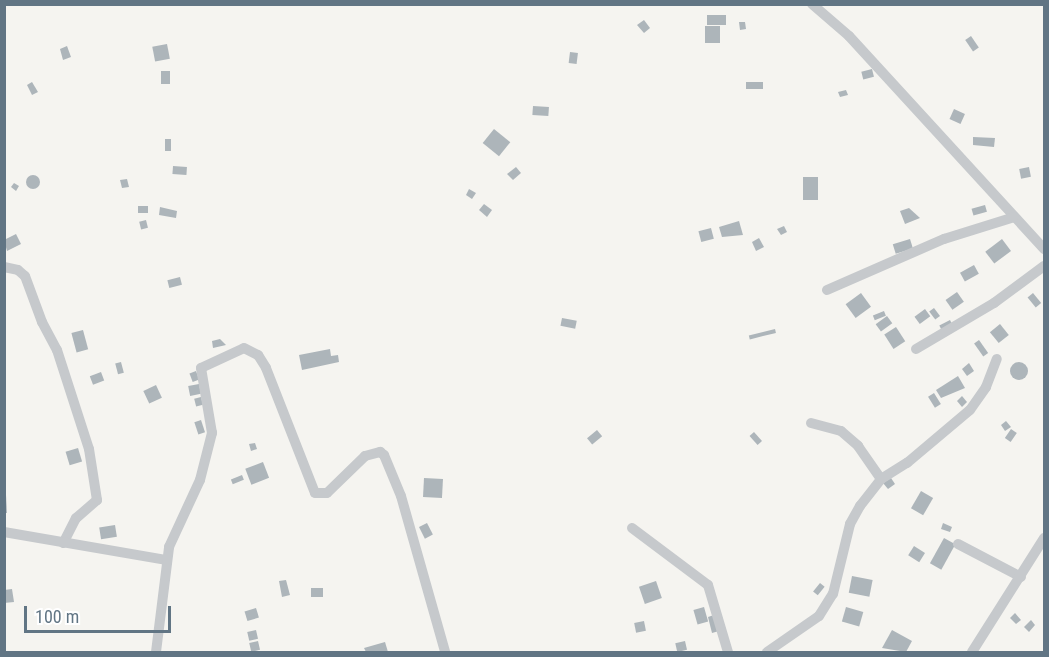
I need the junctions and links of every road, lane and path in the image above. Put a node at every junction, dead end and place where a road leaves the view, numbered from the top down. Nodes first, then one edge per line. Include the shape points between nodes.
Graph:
1 (812, 4) edge
2 (1014, 217) junction
3 (1044, 249) edge
4 (1044, 266) edge
5 (4, 267) edge
6 (827, 290) dead end
7 (916, 349) dead end
8 (996, 359) dead end
9 (811, 423) dead end
10 (881, 479) junction
11 (632, 528) dead end
12 (4, 532) edge
13 (1044, 538) edge
14 (63, 543) junction
15 (958, 544) dead end
16 (166, 560) junction
17 (1021, 577) junction
18 (156, 652) edge
19 (445, 652) edge
20 (728, 652) edge
21 (767, 652) edge
22 (972, 652) edge

1 - 2 street via 849,36
2 - 3 street
2 - 6 street via 944,238
4 - 7 street via 994,303
5 - 14 street via 25,276 57,350 89,449 97,500 76,518
8 - 10 street via 986,387 970,410 907,463
9 - 10 street via 841,431 858,446
10 - 21 street via 850,524 838,580 828,601 807,626
11 - 20 street via 708,585
12 - 14 street
13 - 17 street
14 - 16 street
15 - 17 street
16 - 18 street
16 - 19 street via 200,480 212,434 201,368 247,348 258,355 266,368 315,492 321,495 329,491 365,456 380,452 384,455 401,495
17 - 22 street

